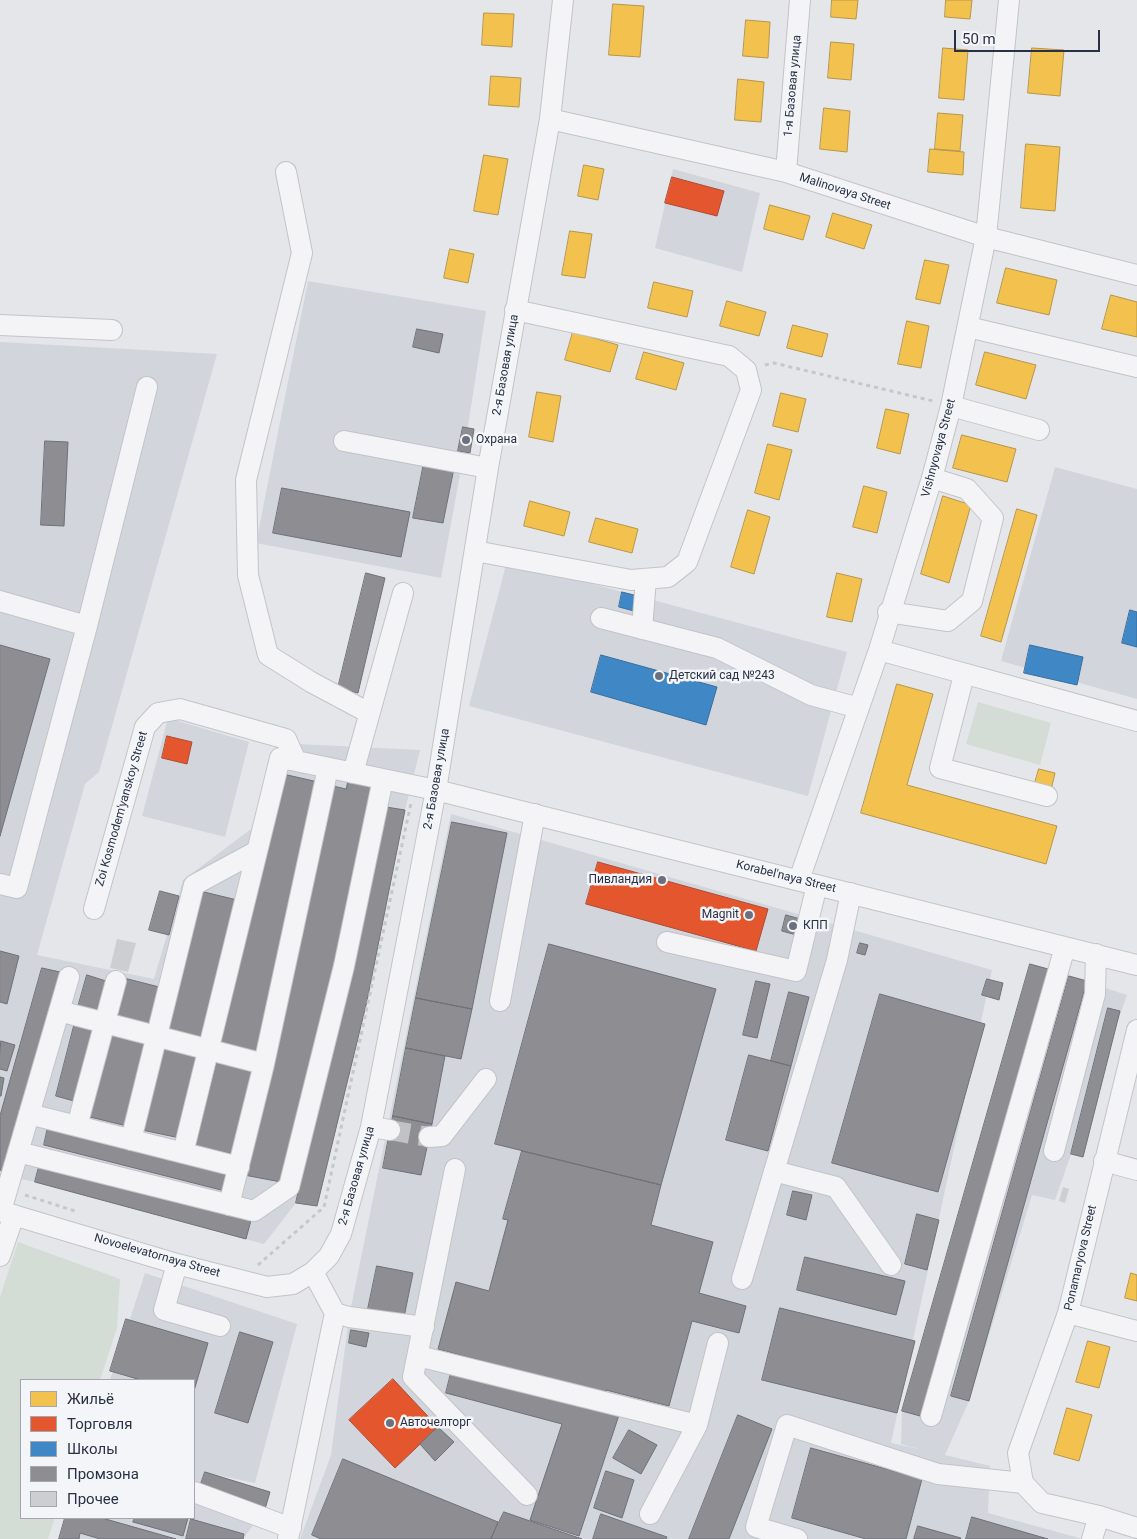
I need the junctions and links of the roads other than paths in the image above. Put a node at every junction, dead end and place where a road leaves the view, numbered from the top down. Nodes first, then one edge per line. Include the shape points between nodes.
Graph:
1 (563, 0) edge
2 (800, 0) edge
3 (1009, 0) edge
4 (550, 119) junction
5 (286, 172) dead end
6 (786, 172) junction
7 (986, 237) junction
8 (1137, 275) edge
9 (516, 310) junction
10 (0, 325) edge
11 (968, 327) junction
12 (112, 330) dead end
13 (1137, 367) edge
14 (147, 387) dead end
15 (951, 406) junction
16 (1039, 430) dead end
17 (344, 441) dead end
18 (488, 468) junction
19 (932, 478) junction
20 (475, 550) junction
21 (646, 579) junction
22 (403, 593) dead end
23 (0, 601) edge
24 (888, 612) junction
25 (601, 618) dead end
26 (87, 626) junction
27 (642, 629) junction
28 (879, 650) junction
29 (964, 675) junction
30 (859, 708) junction
31 (369, 713) junction
32 (1137, 721) edge
33 (296, 761) junction
34 (328, 768) junction
35 (353, 772) junction
36 (383, 779) junction
37 (436, 790) junction
38 (1047, 796) dead end
39 (535, 814) junction
40 (257, 851) junction
41 (808, 882) junction
42 (0, 884) edge
43 (851, 893) junction
44 (94, 909) dead end
45 (667, 942) dead end
46 (1065, 946) junction
47 (1096, 954) junction
48 (1136, 960) edge
49 (69, 977) dead end
50 (116, 981) dead end
51 (500, 1001) dead end
52 (59, 1011) junction
53 (104, 1023) junction
54 (1137, 1030) edge
55 (158, 1037) junction
56 (208, 1050) junction
57 (264, 1064) junction
58 (486, 1079) dead end
59 (29, 1114) junction
60 (77, 1126) junction
61 (429, 1137) tunnel mouth
62 (132, 1140) junction
63 (1054, 1151) dead end
64 (18, 1152) junction
65 (183, 1153) junction
66 (1104, 1161) junction
67 (239, 1167) junction
68 (455, 1169) dead end
69 (1137, 1170) edge
70 (774, 1171) junction
71 (229, 1205) junction
72 (5, 1212) edge
73 (0, 1256) edge
74 (177, 1264) junction
75 (892, 1265) dead end
76 (313, 1272) junction
77 (742, 1279) dead end
78 (335, 1313) junction
79 (1068, 1313) junction
80 (220, 1326) dead end
81 (424, 1327) junction
82 (1137, 1331) edge
83 (718, 1343) dead end
84 (418, 1356) junction
85 (931, 1416) dead end
86 (697, 1425) junction
87 (1023, 1483) junction
88 (195, 1492) edge
89 (527, 1495) dead end
90 (650, 1514) dead end
91 (1099, 1516) junction
92 (1137, 1528) edge
93 (290, 1533) edge
94 (797, 1539) edge
95 (1092, 1539) edge

1 - 4 street, 2-я Базовая улица
2 - 6 street, 1-я Базовая улица
3 - 7 street, Vishnyovaya Street
4 - 6 street, Malinovaya Street
4 - 9 street, 2-я Базовая улица
5 - 31 street via 302,253 246,480 248,576 268,655
6 - 7 street, Malinovaya Street
7 - 8 street, Malinovaya Street
7 - 11 street, Vishnyovaya Street
9 - 18 street, 2-я Базовая улица
9 - 21 street via 729,356 746,370 751,390 688,562 668,577
10 - 12 street
11 - 13 street
11 - 15 street, Vishnyovaya Street
14 - 26 street
15 - 16 street
15 - 19 street, Vishnyovaya Street
17 - 18 street
18 - 20 street, 2-я Базовая улица
19 - 24 street, Vishnyovaya Street
19 - 24 street via 967,489 993,518 972,601 948,621
20 - 21 street via 631,580
20 - 37 street, 2-я Базовая улица
21 - 27 street
22 - 31 street
23 - 26 street
24 - 28 street, Vishnyovaya Street
25 - 27 street
26 - 42 street via 17,888
27 - 30 street via 717,648 811,695
28 - 29 street
28 - 30 street, Vishnyovaya Street
29 - 32 street
29 - 38 street via 940,768
30 - 41 street, Vishnyovaya Street
31 - 35 street
33 - 34 street
33 - 40 street via 280,758
33 - 44 street, Zoi Kosmodem'yanskoy Street via 286,739 180,709 158,713 145,727
34 - 35 street
34 - 57 street
35 - 36 street
36 - 37 street
36 - 71 street via 344,966 289,1186 254,1211
37 - 39 street, Korabel'naya Street
37 - 76 street, 2-я Базовая улица via 380,1129 341,1234 329,1256
39 - 41 street, Korabel'naya Street
39 - 51 street
40 - 55 street via 194,885
40 - 56 street
41 - 43 street, Korabel'naya Street
41 - 45 street, Vishnyovaya Street via 796,970
43 - 46 street, Korabel'naya Street
43 - 70 street via 837,960
46 - 47 street, Korabel'naya Street
46 - 85 street
47 - 48 street, Korabel'naya Street
47 - 63 street via 1095,994
49 - 52 street
50 - 53 street
52 - 53 street
52 - 59 street
53 - 55 street
53 - 60 street
54 - 66 street, Ponamaryova Street
55 - 56 street
55 - 62 street
56 - 57 street
56 - 65 street
57 - 67 street
58 - 61 street via 442,1136
59 - 60 street
59 - 64 street
60 - 62 street
62 - 65 street
64 - 71 street
64 - 72 street via 7,1190
65 - 67 street
66 - 69 street
66 - 79 street, Ponamaryova Street
67 - 71 street
68 - 81 street
70 - 75 street via 836,1187
70 - 77 street
72 - 73 street
72 - 74 street, Novoelevatornaya Street
74 - 76 street, Novoelevatornaya Street via 268,1286 293,1284
74 - 80 street via 164,1310
76 - 78 street
78 - 81 street
78 - 93 street
79 - 82 street
79 - 87 street, Ponamaryova Street via 1018,1453
81 - 84 street
83 - 86 street
84 - 86 street
84 - 89 street via 413,1377
86 - 90 street
87 - 91 street via 1042,1503
87 - 94 street via 938,1474 787,1425 756,1527
88 - 93 street
91 - 92 street
91 - 95 street

